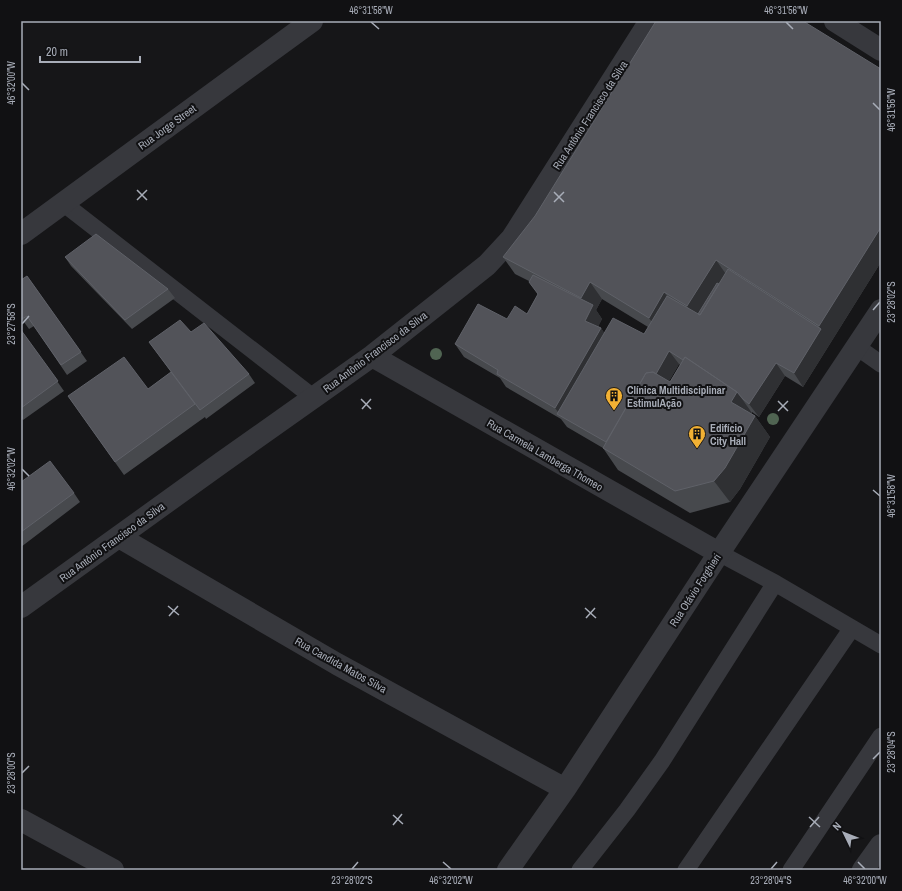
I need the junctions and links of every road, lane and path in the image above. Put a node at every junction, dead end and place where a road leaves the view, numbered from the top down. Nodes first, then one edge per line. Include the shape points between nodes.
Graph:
1 (312, 21) edge
2 (650, 21) edge
3 (835, 21) edge
4 (881, 50) edge
5 (63, 203) junction
6 (21, 234) edge
7 (881, 310) edge
8 (857, 347) junction
9 (372, 356) junction
10 (881, 364) edge
11 (314, 398) junction
12 (119, 537) junction
13 (719, 553) junction
14 (775, 583) junction
15 (21, 607) edge
16 (852, 628) junction
17 (881, 645) edge
18 (881, 736) edge
19 (566, 789) junction
20 (21, 820) edge
21 (881, 845) edge
22 (113, 870) edge
23 (508, 870) edge
24 (580, 870) edge
25 (686, 870) edge
26 (791, 870) edge
27 (863, 870) edge

1 - 5 street, Rua Jorge Street
2 - 9 street, Rua Antônio Francisco da Silva via 512,238 487,265
3 - 4 street
5 - 6 street, Rua Jorge Street
5 - 11 lane
7 - 8 street, Rua Otávio Forghieri
8 - 10 lane
8 - 13 street, Rua Otávio Forghieri
9 - 11 street, Rua Antônio Francisco da Silva
9 - 13 street, Rua Carmela Lamberga Thomeo
11 - 12 street, Rua Antônio Francisco da Silva
12 - 15 street, Rua Antônio Francisco da Silva
12 - 19 street, Rua Candida Matos Silva via 337,664
13 - 14 lane
13 - 19 street, Rua Otávio Forghieri
14 - 16 lane
14 - 24 lane via 662,761
16 - 17 lane
16 - 25 lane
18 - 26 lane
19 - 23 street, Rua Otávio Forghieri
20 - 22 street
21 - 27 street

